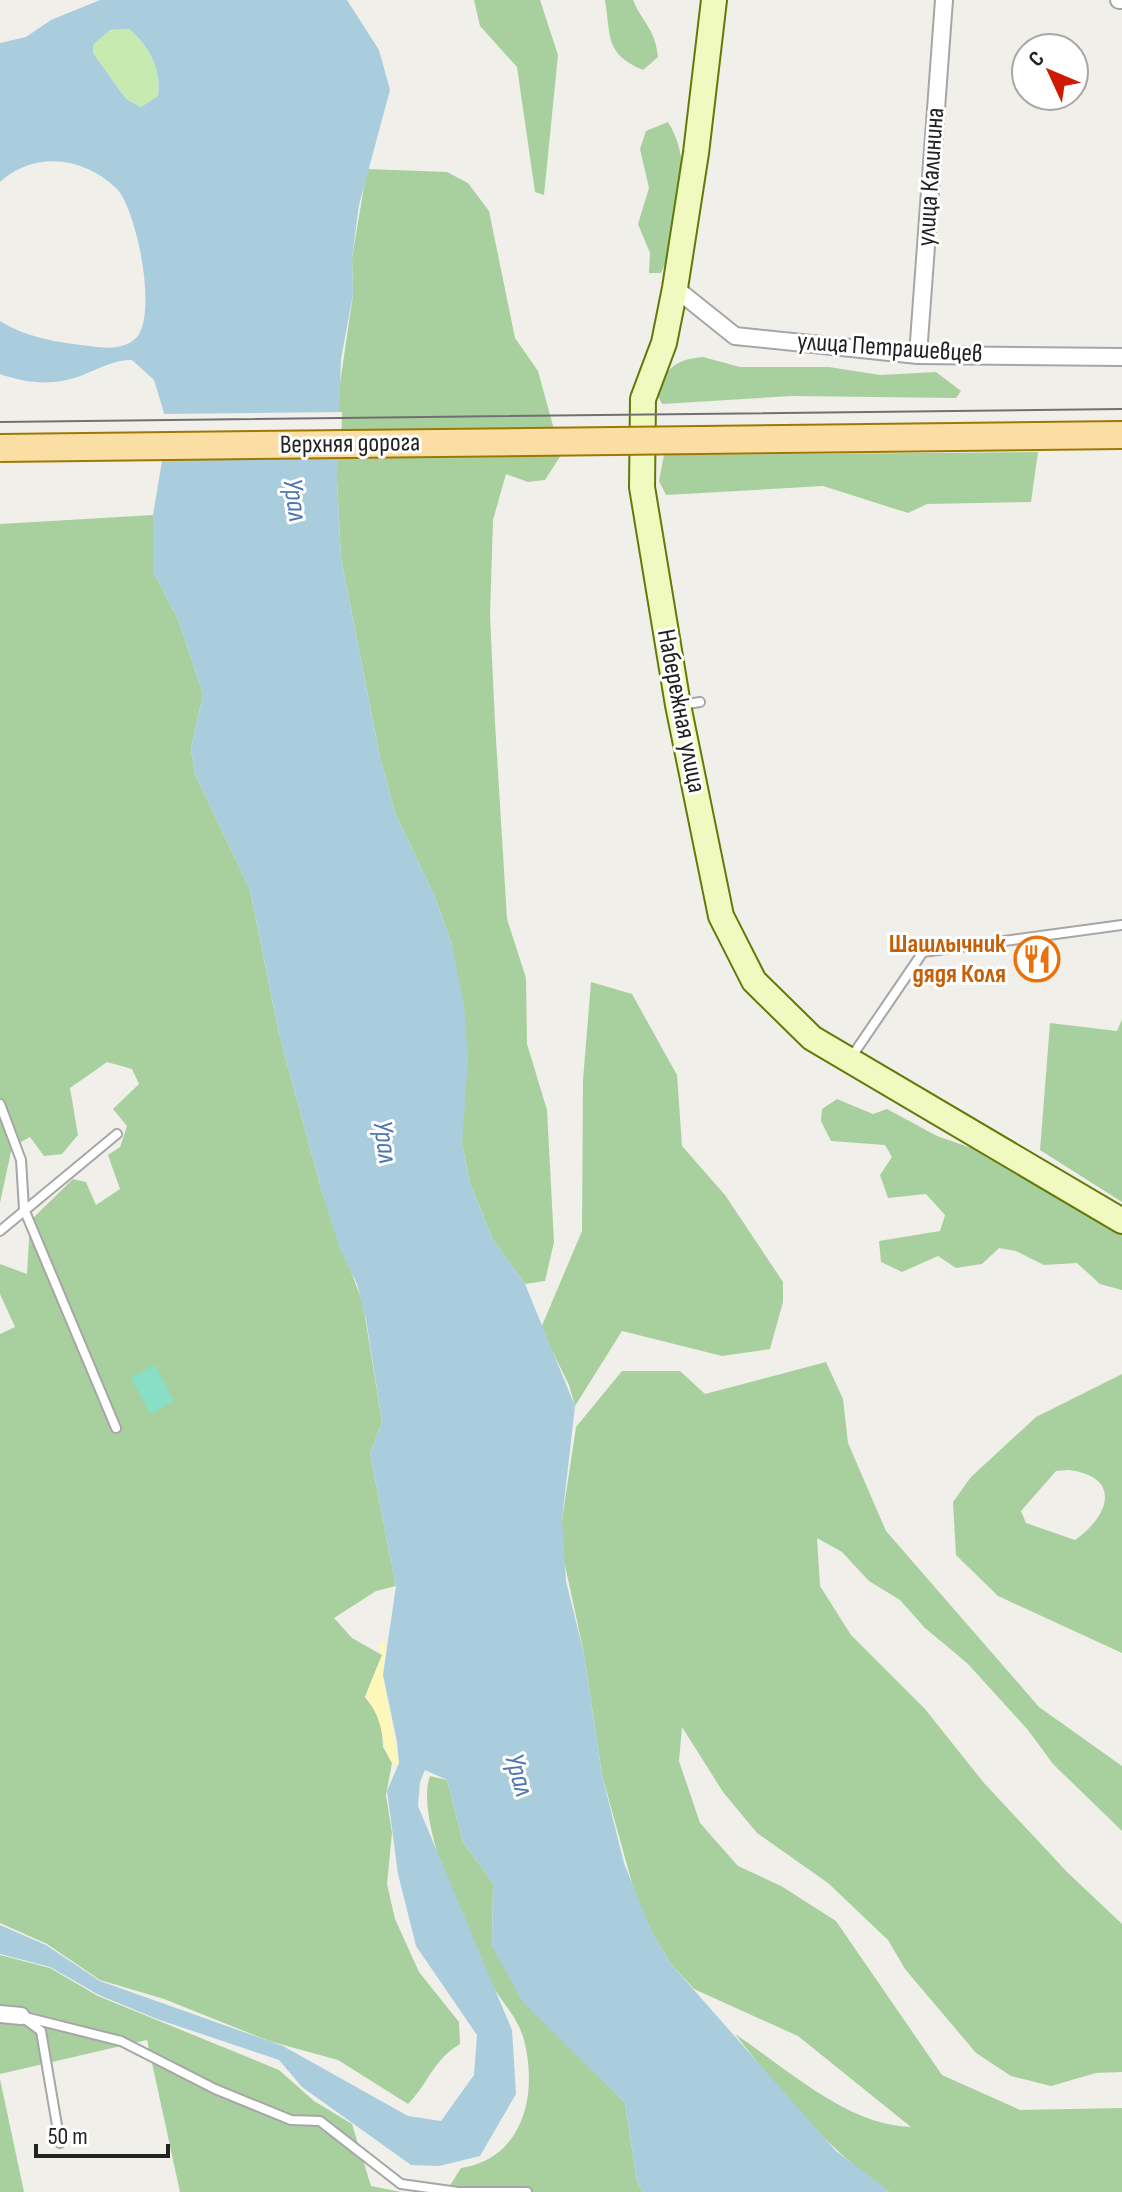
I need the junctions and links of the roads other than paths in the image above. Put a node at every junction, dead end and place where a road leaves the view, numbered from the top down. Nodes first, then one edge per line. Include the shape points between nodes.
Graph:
1 (714, 0) edge
2 (944, 0) edge
3 (675, 288) junction
4 (918, 355) junction
5 (1122, 357) edge
6 (1122, 435) edge
7 (0, 448) edge
8 (1122, 925) edge
9 (849, 1060) junction
10 (0, 1104) edge
11 (117, 1134) dead end
12 (24, 1209) junction
13 (1122, 1221) edge
14 (0, 1231) edge
15 (116, 1428) dead end
16 (0, 2014) edge
17 (21, 2016) junction
18 (60, 2143) dead end
19 (527, 2192) edge

1 - 3 main road, Набережная улица
2 - 4 street, улица Калинина
3 - 4 street, улица Петрашевцев via 735,336
3 - 9 main road, Набережная улица via 664,343 643,399 642,487 689,703 721,916 754,981 812,1038
4 - 5 street, улица Петрашевцев
6 - 7 main road, Верхняя дорога, bridge
8 - 9 lane via 923,952
9 - 13 main road, Набережная улица
10 - 12 lane via 21,1160
11 - 12 lane
12 - 14 lane
12 - 15 lane
16 - 17 street
17 - 18 lane via 41,2031
17 - 19 lane via 121,2041 291,2120 320,2121 401,2184 458,2192

